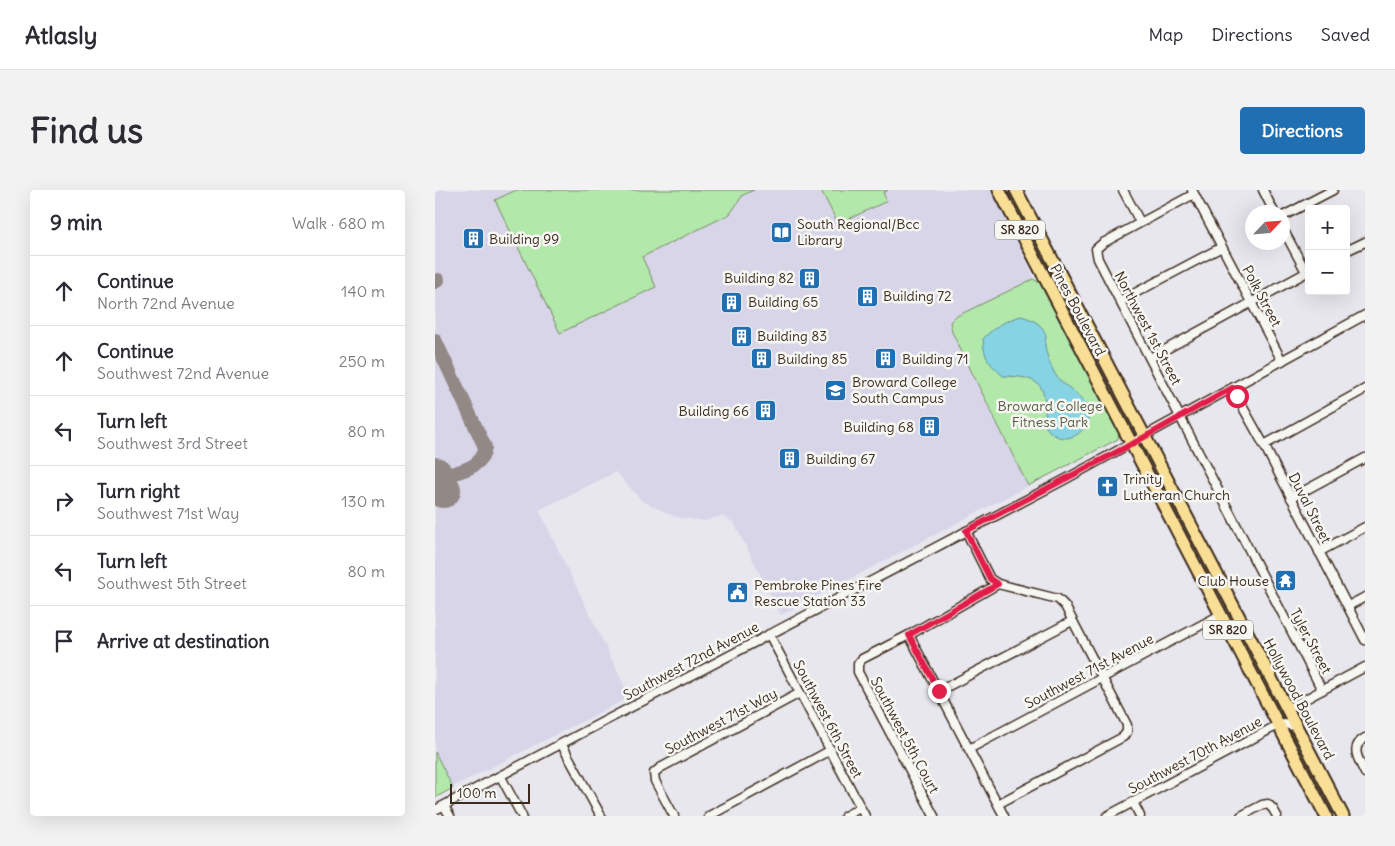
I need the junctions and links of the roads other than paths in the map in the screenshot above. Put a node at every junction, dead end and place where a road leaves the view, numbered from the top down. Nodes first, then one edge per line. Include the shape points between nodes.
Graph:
1 (999, 190) edge
2 (1016, 190) edge
3 (1123, 190) edge
4 (1263, 190) edge
5 (1333, 190) edge
6 (1193, 192) edge
7 (1270, 205) edge
8 (1290, 212) edge
9 (1140, 222) junction
10 (1290, 241) edge
11 (1365, 242) edge
12 (1222, 247) junction
13 (1348, 250) edge
14 (1305, 268) edge
15 (1041, 271) junction
16 (1305, 272) edge
17 (1059, 273) junction
18 (1120, 301) junction
19 (1251, 302) junction
20 (1365, 315) edge
21 (1150, 358) junction
22 (1282, 361) junction
23 (1232, 388) junction
24 (1365, 389) edge
25 (1180, 417) junction
26 (1144, 437) junction
27 (1132, 444) junction
28 (1264, 445) junction
29 (1365, 458) edge
30 (1291, 498) junction
31 (1365, 527) edge
32 (966, 531) junction
33 (1319, 552) junction
34 (1202, 580) junction
35 (998, 584) junction
36 (1365, 597) edge
37 (1348, 606) junction
38 (1220, 615) junction
39 (1239, 619) junction
40 (1072, 621) junction
41 (769, 634) junction
42 (909, 635) junction
43 (1365, 640) edge
44 (1245, 663) junction
45 (1365, 667) edge
46 (1103, 678) junction
47 (1322, 690) junction
48 (939, 691) junction
49 (800, 693) junction
50 (1287, 709) junction
51 (1277, 725) junction
52 (1297, 727) junction
53 (1365, 738) edge
54 (562, 744) junction
55 (969, 749) junction
56 (831, 750) junction
57 (1365, 773) edge
58 (501, 777) junction
59 (1133, 802) junction
60 (998, 804) junction
61 (445, 806) junction
62 (860, 808) junction
63 (435, 810) edge
64 (450, 816) edge
65 (522, 816) edge
66 (601, 816) edge
67 (674, 816) edge
68 (709, 816) edge
69 (845, 816) edge
70 (865, 816) edge
71 (934, 816) edge
72 (1004, 816) edge
73 (1107, 816) edge
74 (1140, 816) edge
75 (1241, 816) edge
76 (1277, 816) edge
77 (1326, 816) edge
78 (1343, 816) edge

1 - 15 highway, Pines Boulevard / SR 820
2 - 17 highway, Pines Boulevard / SR 820
3 - 9 street
4 - 7 street
5 - 8 street
6 - 9 street
6 - 12 street, Polk Street
9 - 18 street, Northwest 1st Street via 1096,249
10 - 14 street
11 - 13 street
12 - 18 street
12 - 19 street, Polk Street
15 - 17 highway
15 - 27 highway, Pines Boulevard / SR 820
16 - 19 street
17 - 26 highway, Pines Boulevard / SR 820
18 - 21 street, Northwest 1st Street
19 - 21 street
19 - 22 street, Polk Street
20 - 22 street, Southwest 72nd Avenue
21 - 25 street, Northwest 1st Street
22 - 23 street, Southwest 72nd Avenue
23 - 25 street, Southwest 72nd Avenue
23 - 28 street, Duval Street
24 - 28 street
25 - 26 street, Southwest 72nd Avenue
25 - 47 street, Tyler Street
26 - 27 street, Southwest 72nd Avenue
26 - 39 highway, Hollywood Boulevard / SR 820
27 - 32 street, Southwest 72nd Avenue
27 - 34 highway, SR 820
28 - 30 street, Duval Street
29 - 30 street
30 - 33 street, Duval Street
31 - 33 street
32 - 35 street via 990,579
32 - 41 street, Southwest 72nd Avenue
33 - 37 street, Duval Street
34 - 38 highway, SR 820
34 - 39 highway via 1208,578 1215,583 1234,618
35 - 40 street via 1058,599
35 - 42 street
36 - 37 street
37 - 43 street, Duval Street
38 - 44 highway, SR 820
38 - 46 street, Southwest 71st Avenue
39 - 50 highway, Hollywood Boulevard / SR 820
40 - 46 street
40 - 48 street
41 - 49 street, Southwest 6th Street
41 - 54 street, Southwest 72nd Avenue
42 - 48 street
42 - 71 street, Southwest 5th Court via 862,659 858,672
44 - 50 highway via 1255,669 1279,708
44 - 51 highway, SR 820
45 - 47 street
46 - 55 street, Southwest 71st Avenue
46 - 60 street via 1127,725 1123,737
47 - 50 street
48 - 55 street
49 - 56 street, Southwest 6th Street
49 - 67 street, Southwest 71st Way via 660,768 655,773 655,781
50 - 52 highway, Hollywood Boulevard / SR 820
51 - 52 street, Southwest 70th Avenue
51 - 59 street, Southwest 70th Avenue
51 - 77 highway, SR 820
52 - 78 highway, Hollywood Boulevard / SR 820
53 - 57 street via 1355,747 1355,754
54 - 58 street, Southwest 72nd Avenue
54 - 66 street
55 - 60 street
56 - 62 street, Southwest 6th Street
56 - 68 street
58 - 61 street, Southwest 72nd Avenue
58 - 65 street
59 - 73 street, Southwest 70th Avenue
59 - 74 street
60 - 72 street
61 - 63 street, Southwest 72nd Avenue
61 - 64 street
62 - 69 street
62 - 70 street, Southwest 6th Street
75 - 76 street via 1267,804

